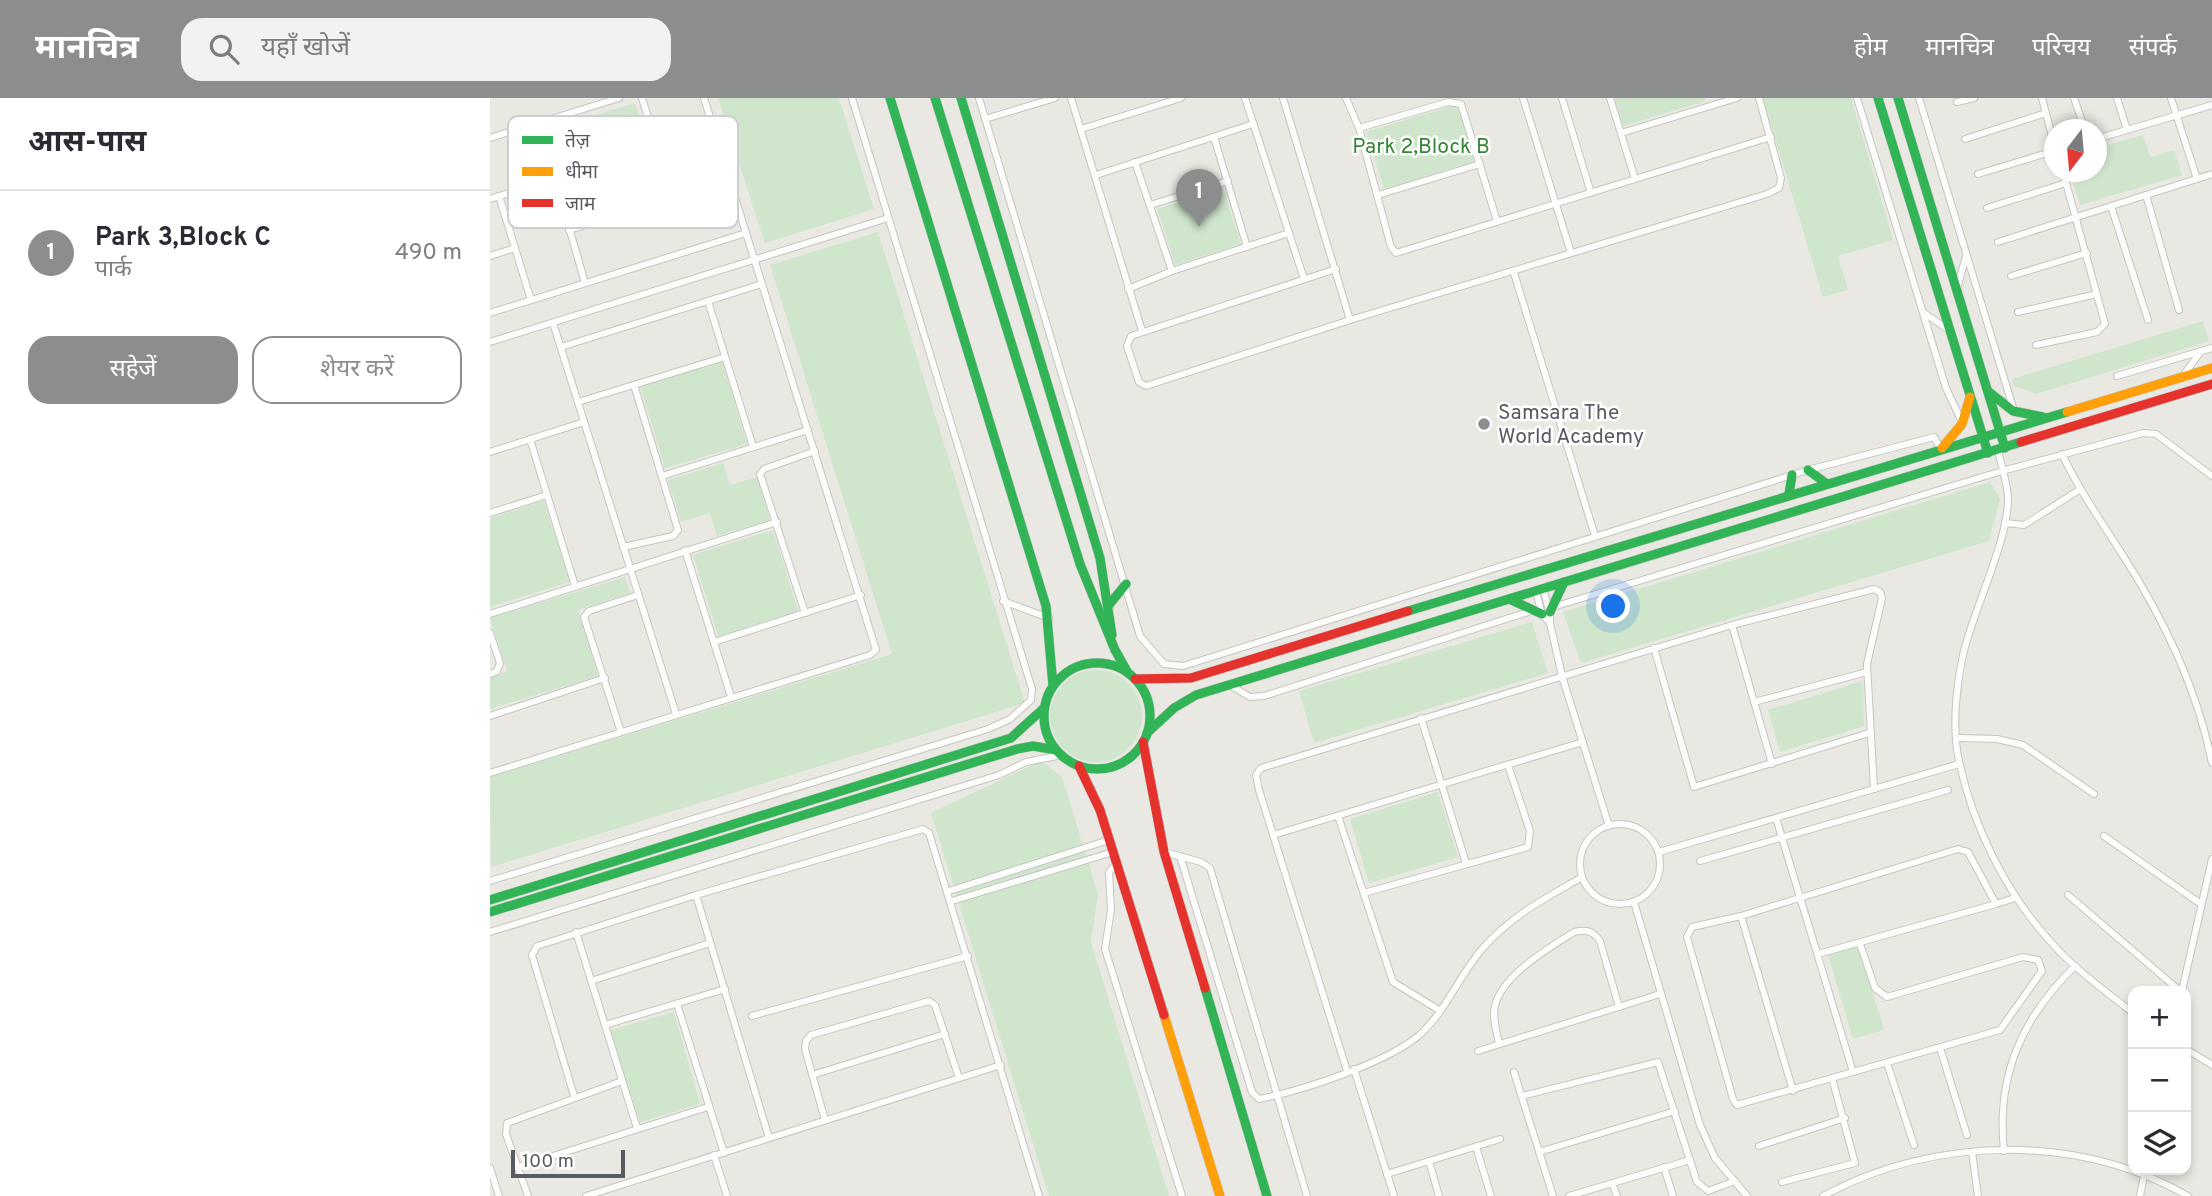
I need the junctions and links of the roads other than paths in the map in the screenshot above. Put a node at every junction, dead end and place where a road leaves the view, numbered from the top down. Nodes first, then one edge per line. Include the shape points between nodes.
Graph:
1 (619, 98) edge
2 (642, 98) edge
3 (704, 98) edge
4 (852, 98) edge
5 (890, 98) edge
6 (935, 98) edge
7 (961, 98) edge
8 (979, 98) edge
9 (1055, 98) edge
10 (1071, 98) edge
11 (1181, 98) edge
12 (1245, 98) edge
13 (1283, 98) edge
14 (1346, 98) edge
15 (1523, 98) edge
16 (1562, 98) edge
17 (1610, 98) edge
18 (1737, 98) edge
19 (1759, 98) edge
20 (1857, 98) edge
21 (1878, 98) edge
22 (1898, 98) edge
23 (1919, 98) edge
24 (1974, 98) edge
25 (2042, 98) edge
26 (2074, 98) edge
27 (2117, 98) edge
28 (2171, 98) edge
29 (1710, 102) edge
30 (1957, 102) dead end
31 (2212, 105) edge
32 (2046, 113) junction
33 (561, 116) edge
34 (648, 116) edge
35 (710, 116) edge
36 (2177, 116) junction
37 (985, 119) junction
38 (2048, 119) edge
39 (2081, 119) edge
40 (1253, 124) junction
41 (1359, 128) junction
42 (1081, 129) junction
43 (2127, 130) junction
44 (508, 132) edge
45 (1621, 133) junction
46 (2107, 136) edge
47 (1214, 137) junction
48 (1771, 137) junction
49 (490, 138) edge
50 (1965, 139) dead end
51 (2044, 154) edge
52 (1135, 163) junction
53 (1480, 164) junction
54 (1978, 174) dead end
55 (2212, 174) edge
56 (1096, 175) junction
57 (1635, 179) junction
58 (2197, 179) junction
59 (1228, 181) junction
60 (2066, 183) joint
61 (508, 193) edge
62 (1591, 193) junction
63 (1378, 195) junction
64 (2146, 195) junction
65 (499, 196) junction
66 (490, 199) edge
67 (1556, 204) junction
68 (1150, 205) junction
69 (2111, 206) junction
70 (738, 208) edge
71 (1987, 208) dead end
72 (2076, 217) junction
73 (888, 218) junction
74 (1497, 221) junction
75 (508, 225) edge
76 (509, 228) edge
77 (576, 228) edge
78 (569, 230) joint
79 (746, 233) junction
80 (1289, 233) junction
81 (1998, 242) dead end
82 (1247, 247) junction
83 (515, 248) junction
84 (1571, 253) junction
85 (2087, 253) junction
86 (1966, 254) junction
87 (490, 256) edge
88 (754, 260) junction
89 (1336, 269) junction
90 (1172, 271) junction
91 (1514, 273) junction
92 (2011, 276) dead end
93 (1304, 279) junction
94 (585, 283) junction
95 (762, 284) junction
96 (1128, 289) junction
97 (1957, 289) junction
98 (2097, 294) junction
99 (531, 300) junction
100 (708, 301) junction
101 (2179, 310) dead end
102 (2018, 312) dead end
103 (490, 313) edge
104 (1924, 313) junction
105 (1350, 320) junction
106 (2148, 320) dead end
107 (553, 323) junction
108 (1142, 331) junction
109 (1950, 331) junction
110 (490, 342) edge
111 (2036, 345) dead end
112 (561, 347) junction
113 (2212, 348) edge
114 (2201, 351) junction
115 (725, 357) junction
116 (2212, 368) edge
117 (2117, 376) dead end
118 (2182, 377) junction
119 (634, 384) junction
120 (2212, 384) edge
121 (1988, 391) junction
122 (1970, 395) junction
123 (578, 402) junction
124 (2015, 413) junction
125 (2048, 417) junction
126 (584, 422) junction
127 (1962, 424) junction
128 (808, 430) junction
129 (2000, 432) junction
130 (1983, 437) junction
131 (530, 439) junction
132 (753, 447) junction
133 (1941, 449) junction
134 (1997, 450) junction
135 (815, 451) junction
136 (490, 452) edge
137 (2062, 454) junction
138 (1808, 470) junction
139 (2002, 471) junction
140 (1792, 475) junction
141 (663, 476) junction
142 (2212, 476) edge
143 (1827, 484) junction
144 (2079, 490) junction
145 (1789, 494) junction
146 (547, 495) junction
147 (490, 513) edge
148 (776, 522) junction
149 (2005, 523) junction
150 (1595, 536) junction
151 (623, 547) junction
152 (685, 550) junction
153 (630, 568) junction
154 (1564, 582) junction
155 (1126, 584) junction
156 (575, 586) junction
157 (1539, 590) junction
158 (638, 595) junction
159 (861, 595) junction
160 (1509, 599) junction
161 (1003, 601) junction
162 (1108, 606) junction
163 (1531, 611) junction
164 (1548, 611) junction
165 (805, 613) junction
166 (490, 614) edge
167 (1049, 618) junction
168 (1732, 625) junction
169 (490, 633) edge
170 (714, 642) junction
171 (1242, 648) junction
172 (1654, 648) junction
173 (1115, 650) junction
174 (1235, 665) junction
175 (1867, 672) junction
176 (490, 674) edge
177 (1131, 676) junction
178 (1562, 676) junction
179 (605, 678) junction
180 (1230, 685) junction
181 (1053, 686) junction
182 (731, 697) junction
183 (1754, 702) junction
184 (1044, 709) junction
185 (676, 714) junction
186 (490, 716) edge
187 (1421, 718) junction
188 (621, 732) junction
189 (1869, 733) junction
190 (1145, 737) junction
191 (1958, 738) junction
192 (1583, 742) junction
193 (1059, 753) junction
194 (2212, 763) edge
195 (1772, 764) junction
196 (1959, 764) junction
197 (1508, 765) junction
198 (1079, 766) junction
199 (490, 773) edge
200 (1442, 785) junction
201 (1874, 789) junction
202 (1948, 790) dead end
203 (2094, 794) dead end
204 (1338, 816) junction
205 (1776, 818) junction
206 (1609, 826) junction
207 (1273, 835) junction
208 (1782, 835) junction
209 (2104, 836) dead end
210 (1109, 840) junction
211 (1113, 852) junction
212 (1164, 852) junction
213 (1658, 852) junction
214 (1180, 856) junction
215 (2212, 859) edge
216 (1700, 861) dead end
217 (1466, 863) junction
218 (1116, 864) junction
219 (1582, 877) junction
220 (490, 881) edge
221 (949, 891) junction
222 (1364, 893) junction
223 (696, 895) junction
224 (2068, 895) dead end
225 (1800, 898) junction
226 (2015, 898) junction
227 (490, 899) edge
228 (952, 901) junction
229 (1634, 902) junction
230 (1996, 904) junction
231 (2201, 904) junction
232 (492, 912) edge
233 (1741, 916) junction
234 (490, 932) edge
235 (576, 932) junction
236 (710, 943) junction
237 (1860, 944) junction
238 (1818, 954) junction
239 (968, 956) junction
240 (2075, 966) junction
241 (591, 981) junction
242 (2175, 986) edge
243 (2182, 986) edge
244 (725, 989) junction
245 (1660, 994) junction
246 (677, 1004) junction
247 (1619, 1007) junction
248 (2128, 1009) edge
249 (1439, 1010) junction
250 (752, 1016) dead end
251 (605, 1025) junction
252 (945, 1034) junction
253 (1499, 1044) junction
254 (1940, 1048) junction
255 (1478, 1051) dead end
256 (2191, 1052) edge
257 (1887, 1063) junction
258 (1001, 1065) junction
259 (2212, 1065) edge
260 (1350, 1070) junction
261 (1514, 1072) dead end
262 (1853, 1072) junction
263 (812, 1075) junction
264 (959, 1078) junction
265 (1832, 1078) junction
266 (622, 1081) junction
267 (1793, 1091) junction
268 (1277, 1094) junction
269 (574, 1096) junction
270 (1522, 1096) junction
271 (708, 1107) junction
272 (1675, 1111) junction
273 (1845, 1118) junction
274 (825, 1120) junction
275 (637, 1128) junction
276 (1967, 1135) dead end
277 (769, 1138) junction
278 (1500, 1139) dead end
279 (1914, 1145) dead end
280 (1759, 1146) dead end
281 (1476, 1147) junction
282 (2004, 1151) junction
283 (1539, 1152) junction
284 (1972, 1152) junction
285 (724, 1153) junction
286 (714, 1155) junction
287 (1690, 1160) junction
288 (1429, 1161) junction
289 (518, 1167) junction
290 (1664, 1167) junction
291 (490, 1168) edge
292 (1387, 1174) junction
293 (2144, 1176) junction
294 (1735, 1181) junction
295 (1782, 1182) dead end
296 (1612, 1183) junction
297 (499, 1196) edge
298 (528, 1196) edge
299 (586, 1196) edge
300 (727, 1196) edge
301 (1039, 1196) edge
302 (1182, 1196) edge
303 (1220, 1196) edge
304 (1267, 1196) edge
305 (1307, 1196) edge
306 (1394, 1196) edge
307 (1439, 1196) edge
308 (1491, 1196) edge
309 (1553, 1196) edge
310 (1569, 1196) edge
311 (1617, 1196) edge
312 (1673, 1196) edge
313 (1747, 1196) edge
314 (1823, 1196) edge
315 (1978, 1196) edge
316 (2140, 1196) edge
317 (2188, 1196) edge

1 - 33 street
2 - 34 street
3 - 35 street
4 - 73 street
5 - 167 street
6 - 173 street via 1080,564
7 - 162 street via 1100,558
8 - 37 street
9 - 37 street
10 - 42 street
11 - 42 street
12 - 40 street
13 - 89 street
14 - 41 street
15 - 67 street
16 - 62 street
17 - 45 street
18 - 29 street
19 - 48 street
20 - 104 street
21 - 109 street
22 - 97 street
23 - 86 street
24 - 30 street
25 - 32 street
26 - 39 street
27 - 43 street
28 - 36 street
29 - 45 street
31 - 36 street
32 - 38 street
32 - 50 street
36 - 43 street
36 - 58 street
37 - 155 street
40 - 47 street
40 - 80 street
41 - 53 street via 1457,102 1463,107
41 - 63 street
42 - 56 street
43 - 46 street
44 - 49 street
45 - 57 street
47 - 52 street
47 - 59 street
48 - 57 street
48 - 84 street via 1781,178 1779,188
51 - 54 street
52 - 56 street
52 - 68 street
53 - 63 street
53 - 74 street
55 - 58 street
56 - 96 street
57 - 62 street
58 - 64 street
59 - 68 street
59 - 82 street
60 - 71 street
60 - 72 street
61 - 65 street
62 - 67 street
63 - 74 street via 1396,253
64 - 69 street
64 - 101 street
65 - 66 street
65 - 75 street
67 - 74 street
67 - 84 street
68 - 90 street
69 - 72 street
69 - 106 street
70 - 79 street
72 - 81 street
72 - 85 street
73 - 88 street
73 - 161 street
76 - 83 street
77 - 78 street
78 - 94 street
79 - 88 street
79 - 94 street
80 - 82 street
80 - 93 street
82 - 90 street
83 - 87 street
83 - 99 street
84 - 91 street
85 - 92 street
85 - 98 street
86 - 97 street
86 - 124 street
88 - 95 street
88 - 107 street
89 - 93 street
89 - 105 street
90 - 96 street
91 - 105 street
91 - 150 street
93 - 108 street
94 - 99 street
95 - 100 street
95 - 128 street
96 - 108 street
97 - 121 street
98 - 102 street
98 - 111 street via 2103,328
99 - 103 street
100 - 112 street
100 - 115 street
104 - 109 street
104 - 127 street
105 - 108 street via 1146,386 1139,382 1127,346 1131,336
107 - 110 street
107 - 112 street
109 - 122 street
112 - 123 street
113 - 114 street
114 - 117 street
114 - 118 street
115 - 119 street
115 - 132 street
116 - 118 street
118 - 125 street
119 - 123 street
119 - 141 street
120 - 134 street
121 - 124 street
121 - 129 street
122 - 127 street
122 - 130 street
123 - 126 street
124 - 125 street
125 - 129 street
126 - 131 street
126 - 151 street
127 - 133 street
128 - 132 street
128 - 135 street
129 - 130 street
129 - 134 street
130 - 133 street
130 - 134 street
131 - 136 street
131 - 146 street
132 - 141 street
133 - 138 street via 1934,437
133 - 143 street
134 - 139 street
134 - 154 street
135 - 148 street via 761,471
135 - 159 street
137 - 139 street
137 - 142 street via 2151,433
137 - 144 street
138 - 140 street
138 - 143 street
139 - 149 street via 2008,496
139 - 164 street
140 - 145 street
140 - 150 street
141 - 151 street via 678,530 673,536
143 - 145 street
144 - 149 street via 2024,526
144 - 194 street via 2179,653
145 - 174 street
146 - 147 street
146 - 156 street
148 - 152 street
148 - 165 street
149 - 191 street via 1963,656
150 - 171 street
151 - 153 street
152 - 153 street
152 - 170 street
153 - 156 street
153 - 158 street
154 - 157 street
154 - 164 street
155 - 162 street
155 - 171 street via 1141,640 1164,664 1183,666
156 - 166 street
157 - 160 street
157 - 164 street
158 - 179 street via 589,611 584,617
158 - 185 street
159 - 165 street
159 - 182 street via 874,653
160 - 163 street
160 - 180 street
161 - 167 street
161 - 220 street via 1033,694 1028,705 1010,719
162 - 173 street
163 - 164 street
163 - 180 street via 1264,696 1250,697
164 - 178 street
165 - 170 street
167 - 181 street
168 - 172 street
168 - 175 street via 1874,589 1882,598
168 - 183 street
169 - 176 street via 499,663 497,671
170 - 182 street
171 - 174 street
172 - 178 street
172 - 195 street via 1694,787
173 - 177 street
174 - 177 street via 1191,678
175 - 183 street
175 - 189 street
177 - 181 street via 1111,665 1088,664 1074,668
177 - 190 street via 1149,705
178 - 187 street
178 - 192 street
179 - 186 street
179 - 188 street
180 - 190 street via 1196,695 1174,708
181 - 184 street
182 - 185 street
183 - 195 street
184 - 193 street via 1045,728
184 - 227 street via 1011,738
185 - 188 street
187 - 200 street
187 - 207 street via 1261,768 1257,781
188 - 199 street
189 - 195 street
189 - 201 street
190 - 198 street via 1125,761 1106,768
190 - 212 street
191 - 196 street
191 - 203 street via 2023,745
192 - 197 street
192 - 206 street
193 - 198 street
193 - 232 street via 1033,746 1017,749
193 - 234 street
196 - 201 street
196 - 226 street via 1989,849
197 - 200 street
197 - 217 street via 1530,842 1524,850
198 - 210 street
200 - 204 street
200 - 217 street
201 - 205 street
202 - 208 street
204 - 207 street
204 - 222 street
205 - 208 street
205 - 213 street
206 - 213 street via 1633,827 1653,841
206 - 219 street via 1588,841 1582,852
207 - 260 street
208 - 216 street
208 - 225 street
209 - 231 street
210 - 211 street
210 - 221 street
211 - 218 street
211 - 228 street
212 - 214 street
212 - 304 street
213 - 229 street via 1659,876 1645,896
214 - 268 street via 1210,868
214 - 268 street via 1252,1092 1259,1099
215 - 231 street
217 - 222 street
218 - 302 street via 1108,872 1111,910 1105,950
218 - 303 street
219 - 229 street via 1588,888 1609,903
219 - 249 street via 1516,915 1483,948
221 - 223 street via 929,833 923,830
221 - 228 street
222 - 249 street via 1395,985
223 - 235 street
223 - 236 street
224 - 242 street
225 - 230 street via 1958,849 1968,852
225 - 233 street
225 - 238 street
226 - 230 street
226 - 240 street
227 - 232 street
228 - 239 street
229 - 245 street
230 - 237 street
231 - 243 street
233 - 267 street
233 - 267 street via 1692,927 1687,937 1733,1099 1737,1105 1746,1105
235 - 241 street
235 - 269 street via 537,946 532,955
236 - 241 street
236 - 244 street
237 - 238 street
237 - 254 street via 1875,988 1887,997 2023,957 2038,960 2042,971 2006,1026
238 - 262 street
239 - 250 street
239 - 258 street
240 - 248 street
240 - 282 street via 2052,989 2017,1045 2003,1109
241 - 251 street
244 - 246 street
244 - 277 street
245 - 247 street
245 - 294 street via 1700,1125 1715,1158
246 - 251 street
246 - 271 street
247 - 253 street
247 - 253 street via 1600,941 1593,932 1574,932 1528,962 1499,996 1494,1015
249 - 260 street via 1415,1038
251 - 266 street
252 - 263 street
252 - 263 street via 935,1005 929,1001 830,1029 806,1041
252 - 264 street
253 - 255 street
254 - 257 street
254 - 276 street
256 - 259 street
257 - 262 street
257 - 279 street
258 - 264 street
258 - 301 street
260 - 268 street
260 - 292 street
261 - 270 street
262 - 265 street
263 - 274 street
264 - 274 street
265 - 267 street
265 - 273 street
266 - 269 street
266 - 275 street
268 - 305 street
269 - 289 street via 507,1123 506,1134
270 - 272 street via 1658,1062
270 - 283 street
271 - 275 street
271 - 285 street
272 - 283 street
272 - 287 street
273 - 280 street
273 - 295 street via 1855,1163
274 - 277 street
275 - 289 street
277 - 285 street
278 - 281 street
281 - 288 street
281 - 308 street
282 - 284 street
282 - 293 street via 2070,1154
283 - 309 street
284 - 314 street via 1908,1160
284 - 315 street
285 - 286 street
286 - 299 street
286 - 300 street
287 - 290 street
287 - 294 street via 1697,1182 1708,1191
288 - 292 street
288 - 307 street
289 - 298 street
290 - 296 street
290 - 312 street
291 - 297 street
292 - 306 street
293 - 316 street
293 - 317 street
294 - 313 street
296 - 310 street
296 - 311 street

